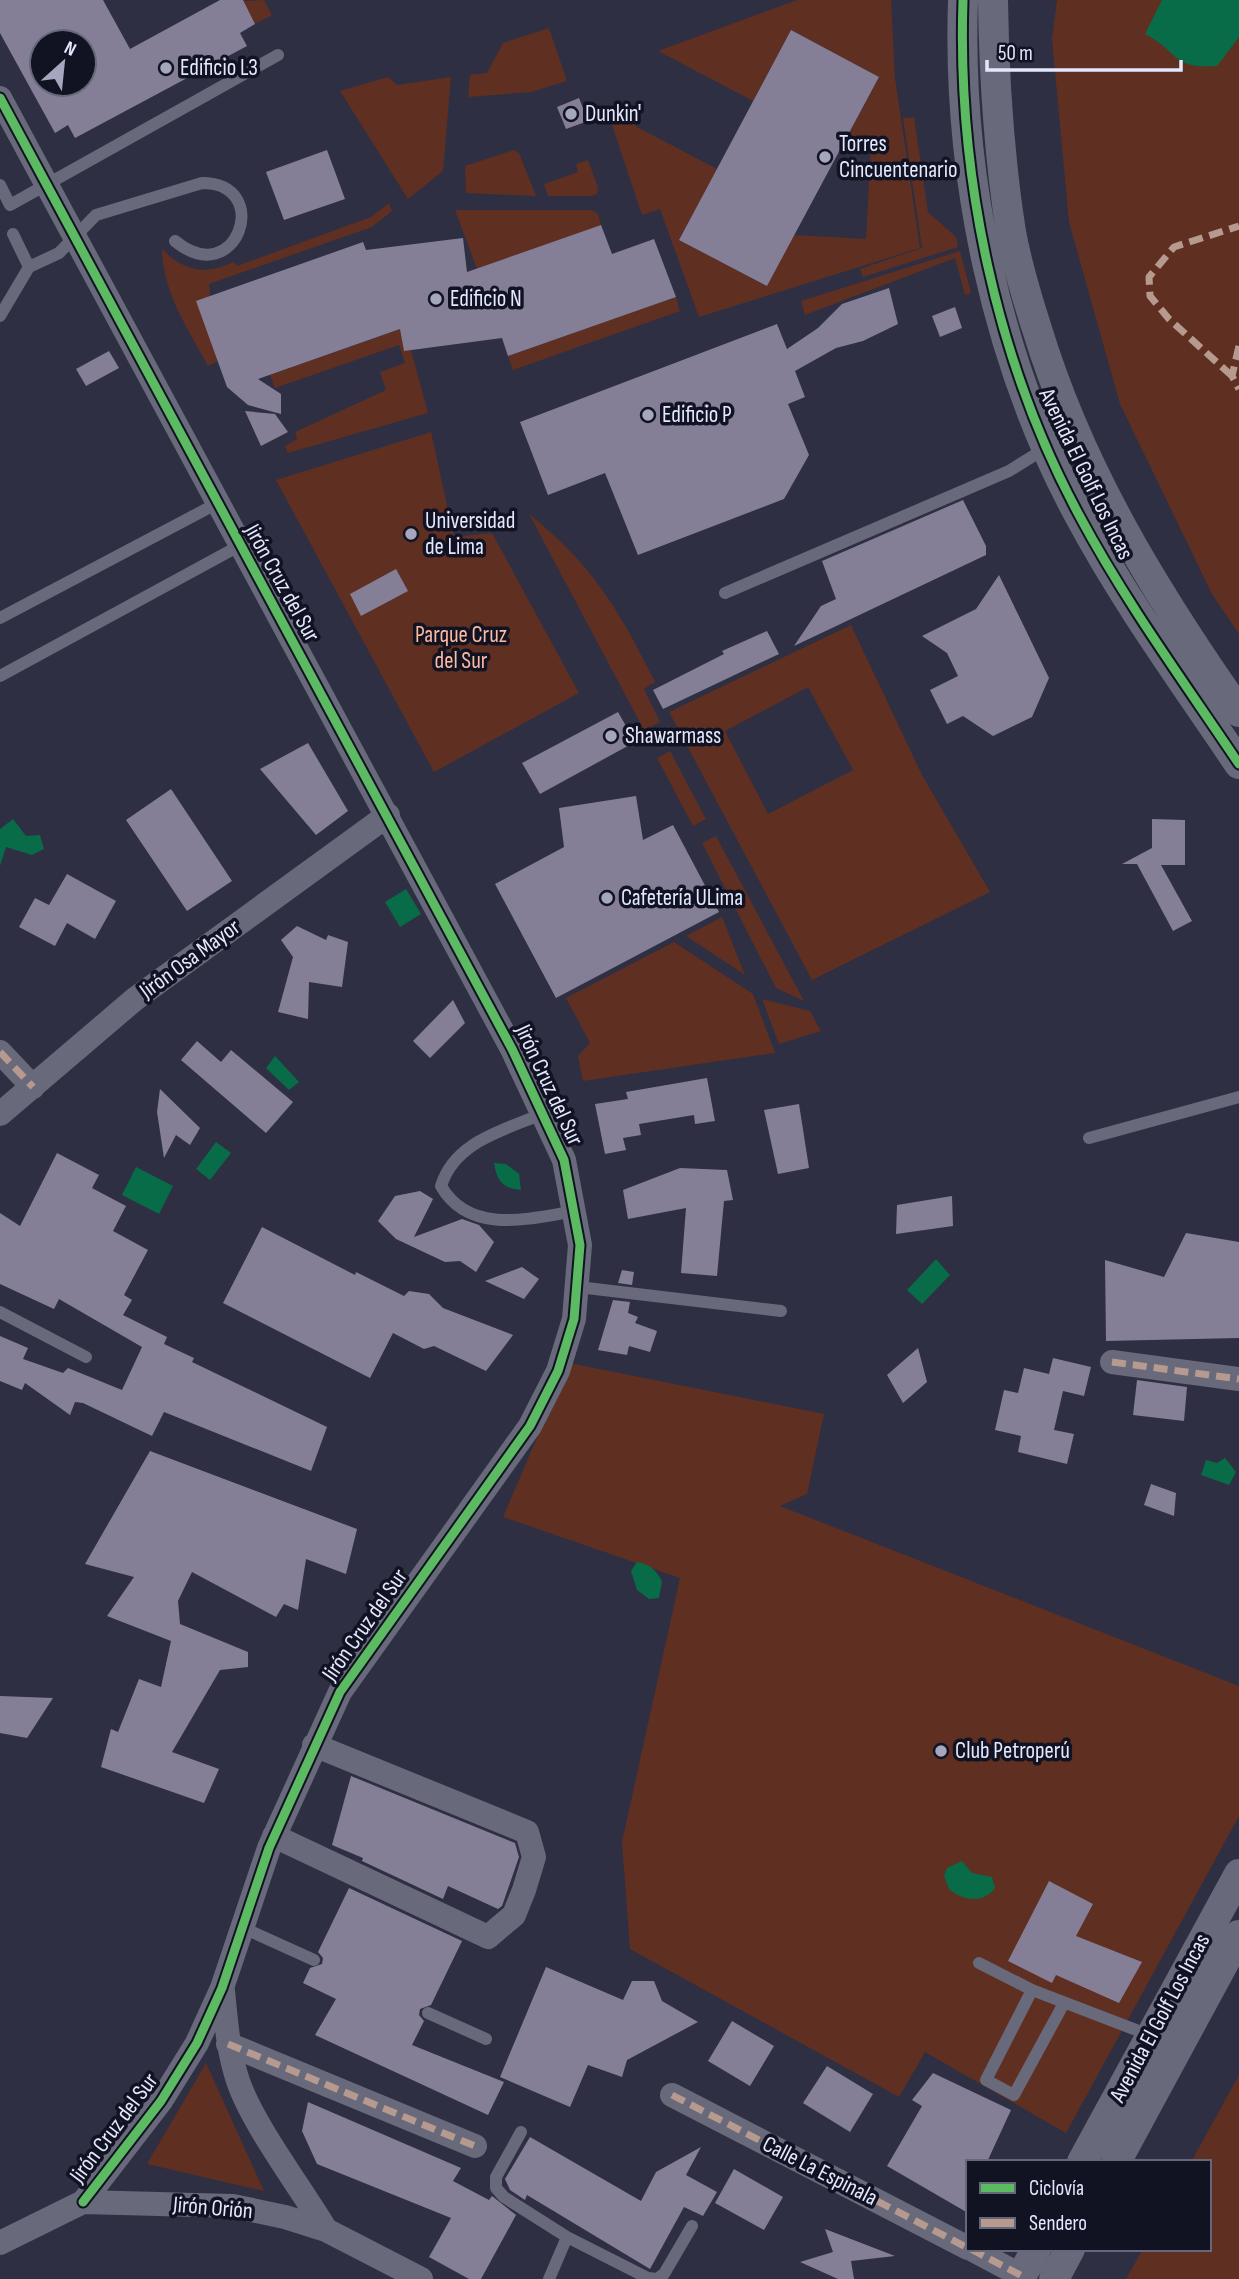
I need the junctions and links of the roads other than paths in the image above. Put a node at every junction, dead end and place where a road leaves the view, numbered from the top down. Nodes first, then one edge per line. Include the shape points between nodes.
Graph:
1 (963, 0) edge
2 (993, 0) edge
3 (278, 55) dead end
4 (0, 99) edge
5 (0, 185) edge
6 (46, 186) junction
7 (13, 234) dead end
8 (75, 237) junction
9 (175, 241) dead end
10 (29, 267) junction
11 (0, 316) edge
12 (1047, 448) junction
13 (216, 504) junction
14 (239, 546) junction
15 (725, 593) dead end
16 (0, 618) edge
17 (0, 676) edge
18 (1239, 712) edge
19 (1239, 764) edge
20 (388, 815) junction
21 (0, 1052) edge
22 (33, 1087) junction
23 (1239, 1097) edge
24 (544, 1113) junction
25 (0, 1114) edge
26 (1089, 1138) dead end
27 (575, 1211) junction
28 (578, 1287) junction
29 (781, 1311) dead end
30 (0, 1312) edge
31 (86, 1357) dead end
32 (1112, 1362) dead end
33 (1239, 1379) edge
34 (314, 1745) junction
35 (274, 1836) junction
36 (1239, 1874) edge
37 (241, 1927) junction
38 (1239, 1934) edge
39 (314, 1961) dead end
40 (979, 1963) dead end
41 (222, 1988) junction
42 (1031, 1990) junction
43 (1064, 2003) junction
44 (428, 2013) dead end
45 (1152, 2036) junction
46 (486, 2039) dead end
47 (228, 2044) junction
48 (671, 2095) dead end
49 (522, 2132) dead end
50 (475, 2146) dead end
51 (1083, 2160) edge
52 (1117, 2160) edge
53 (83, 2202) junction
54 (692, 2226) dead end
55 (326, 2230) junction
56 (568, 2237) junction
57 (0, 2243) edge
58 (966, 2246) edge
59 (974, 2251) edge
60 (1035, 2251) edge
61 (1069, 2251) edge
62 (1021, 2278) edge
63 (421, 2279) edge
64 (549, 2279) edge
65 (657, 2279) edge
66 (1054, 2279) edge

1 - 12 street, Avenida El Golf Los Incas via 965,94 982,237 1019,378
2 - 18 street, Avenida El Golf Los Incas via 994,94 1011,234 1048,365 1106,503 1189,640
3 - 6 lane
4 - 6 street, Jirón Cruz del Sur
5 - 6 lane via 10,205
6 - 8 street, Jirón Cruz del Sur
7 - 10 lane
8 - 9 lane via 96,215 192,184 220,184 233,194 242,209 240,228 225,250 195,253
8 - 10 lane via 59,253
8 - 13 street, Jirón Cruz del Sur
10 - 11 lane
12 - 15 lane via 1009,471
12 - 19 street, Avenida El Golf Los Incas via 1116,582
13 - 14 street, Jirón Cruz del Sur
13 - 16 lane
14 - 17 lane
14 - 20 street, Jirón Cruz del Sur
20 - 22 street, Jirón Osa Mayor via 135,999
20 - 24 street, Jirón Cruz del Sur
21 - 22 street
22 - 25 street, Jirón Osa Mayor
23 - 26 lane
24 - 27 street, Jirón Cruz del Sur via 564,1160
24 - 27 lane via 460,1152 447,1167 441,1186 463,1210 492,1220 520,1222
27 - 28 street, Jirón Cruz del Sur via 580,1245
28 - 29 lane
28 - 34 street, Jirón Cruz del Sur via 574,1319 558,1371 530,1426 348,1681
30 - 31 lane
32 - 33 street
34 - 35 street, Jirón Cruz del Sur
34 - 35 street via 527,1832 534,1857 514,1915 488,1937
35 - 37 street, Jirón Cruz del Sur
36 - 45 street, Avenida El Golf Los Incas
37 - 39 lane
37 - 41 street, Jirón Cruz del Sur
38 - 52 street, Avenida El Golf Los Incas
40 - 42 lane
41 - 47 street, Jirón Cruz del Sur
41 - 53 street, Jirón Cruz del Sur via 197,2043 161,2101
42 - 43 lane
42 - 43 lane via 986,2080 1014,2095
43 - 45 lane
44 - 46 lane
45 - 51 street, Avenida El Golf Los Incas
47 - 50 street
47 - 55 street, Jirón Cruz del Sur via 245,2096
48 - 58 street, Calle La Espinala
49 - 56 lane via 496,2177 496,2189
53 - 55 street, Jirón Orión via 233,2206
53 - 57 street, Jirón Orión
54 - 65 lane
55 - 63 street, Jirón Orión
56 - 64 lane
56 - 65 lane
59 - 62 street, Calle La Espinala
60 - 62 street
61 - 66 street

